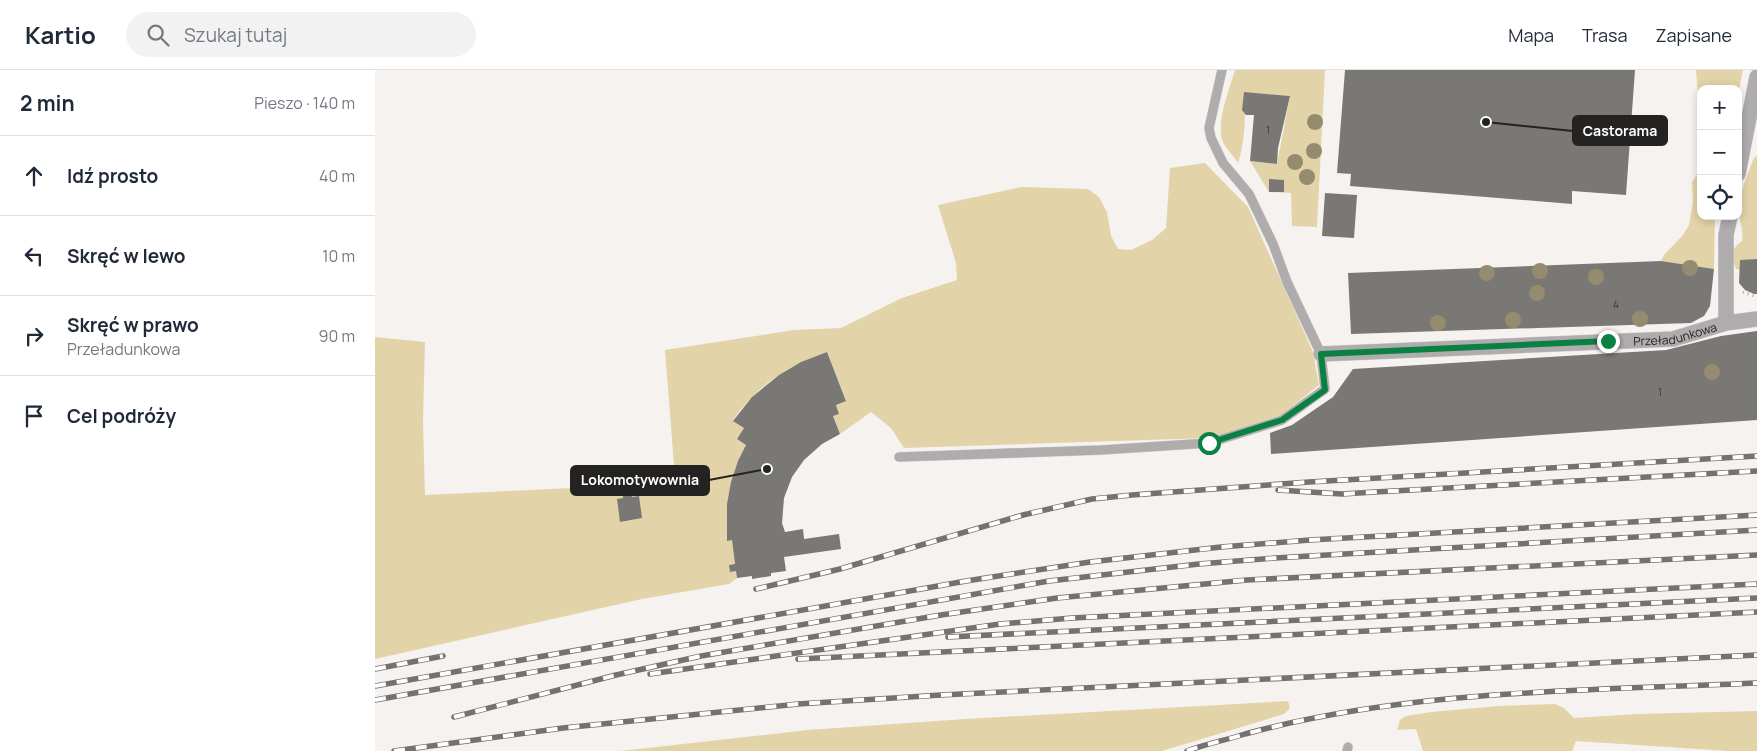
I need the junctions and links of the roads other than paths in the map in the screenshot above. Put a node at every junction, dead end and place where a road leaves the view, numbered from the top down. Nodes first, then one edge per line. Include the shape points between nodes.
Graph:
1 (1222, 70) edge
2 (1757, 77) edge
3 (1742, 154) edge
4 (1729, 220) edge
5 (1757, 319) edge
6 (1726, 323) junction
7 (1321, 354) junction
8 (899, 457) dead end

1 - 7 lane via 1209,128 1211,138 1223,163 1249,194
2 - 3 street
4 - 6 street via 1726,236
5 - 6 street, Przeładunkowa
6 - 7 street, Przeładunkowa via 1673,339
7 - 8 lane via 1325,390 1282,420 1209,443

